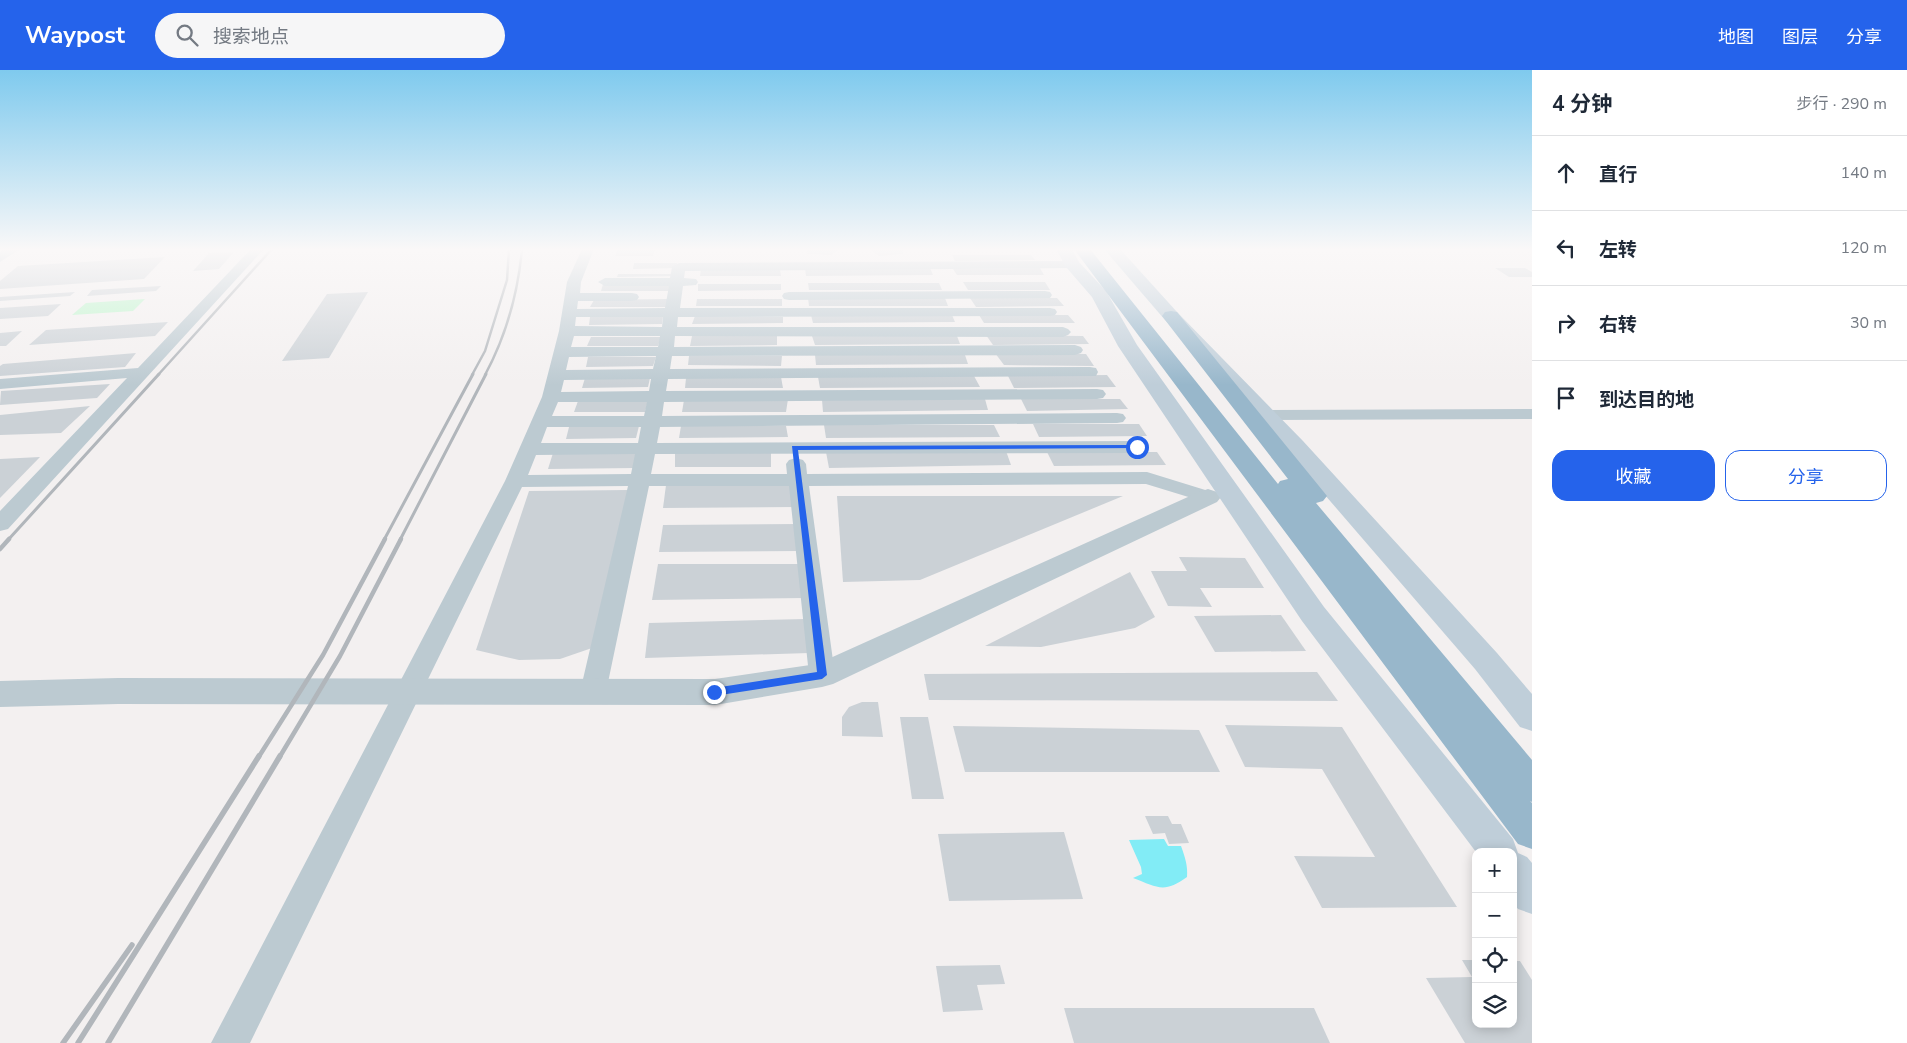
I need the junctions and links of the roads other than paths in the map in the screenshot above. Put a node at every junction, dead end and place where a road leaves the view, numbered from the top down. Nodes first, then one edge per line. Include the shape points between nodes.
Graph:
1 (216, 294) edge
2 (576, 294) edge
3 (671, 294) edge
4 (683, 294) edge
5 (779, 294) edge
6 (1104, 294) edge
7 (1133, 294) edge
8 (1152, 294) edge
9 (1045, 295) dead end
10 (1100, 295) joint
11 (944, 296) junction
12 (779, 301) junction
13 (669, 302) junction
14 (951, 312) junction
15 (1050, 312) dead end
16 (1171, 316) junction
17 (784, 332) junction
18 (958, 332) junction
19 (1064, 332) dead end
20 (565, 335) junction
21 (967, 350) junction
22 (1075, 350) dead end
23 (666, 352) junction
24 (784, 352) junction
25 (144, 372) junction
26 (976, 372) junction
27 (1090, 372) dead end
28 (661, 374) junction
29 (785, 374) junction
30 (0, 384) edge
31 (986, 394) junction
32 (1096, 394) dead end
33 (788, 395) junction
34 (656, 396) junction
35 (1532, 414) edge
36 (1266, 415) junction
37 (1117, 418) dead end
38 (652, 420) junction
39 (791, 420) junction
40 (998, 420) junction
41 (541, 422) junction
42 (1009, 446) junction
43 (1137, 447) dead end
44 (646, 448) junction
45 (794, 448) junction
46 (529, 449) junction
47 (1023, 477) junction
48 (798, 479) junction
49 (640, 480) junction
50 (515, 481) junction
51 (1208, 497) joint
52 (0, 524) edge
53 (822, 675) junction
54 (408, 691) junction
55 (593, 692) junction
56 (0, 694) edge
57 (1532, 718) edge
58 (1532, 778) edge
59 (1532, 786) edge
60 (1532, 831) edge
61 (1496, 848) edge
62 (1517, 875) edge
63 (1532, 894) edge
64 (230, 1043) edge

1 - 25 street
2 - 20 street
3 - 13 street
4 - 13 street
5 - 12 street
6 - 60 highway
7 - 59 highway
8 - 16 main road
9 - 11 street
10 - 60 highway via 1396,687
10 - 61 main road via 1128,346 1313,614
11 - 12 street
11 - 14 street
12 - 13 street
12 - 14 street
12 - 17 street
13 - 17 street
13 - 20 street
13 - 20 street
13 - 20 street
13 - 23 street
14 - 15 street
14 - 18 street
16 - 36 main road
16 - 58 highway via 1465,681
17 - 18 street
17 - 24 street
18 - 19 street
18 - 21 street
20 - 23 street
20 - 28 street
20 - 34 street
20 - 41 street
21 - 22 street
21 - 24 street
21 - 26 street
23 - 24 street
23 - 28 street
24 - 29 street
25 - 30 street
25 - 52 street
26 - 27 street
26 - 29 street
26 - 31 street
28 - 29 street
28 - 34 street
29 - 33 street
31 - 32 street
31 - 33 street
31 - 40 street
33 - 34 street
33 - 39 street
34 - 38 street
35 - 36 street
36 - 57 main road
37 - 40 street
38 - 39 street
38 - 41 street
38 - 44 street
39 - 40 street
39 - 45 street
40 - 42 street
41 - 46 street
42 - 43 street
42 - 45 street
42 - 47 street
44 - 45 street
44 - 46 street
44 - 49 street
45 - 48 street
46 - 50 street
47 - 48 street
47 - 51 street via 1147,478
48 - 49 street
48 - 53 street
49 - 50 street
49 - 55 street
50 - 54 street
51 - 53 street
53 - 55 street via 714,692
54 - 55 street
54 - 56 street
54 - 64 street
62 - 63 main road

